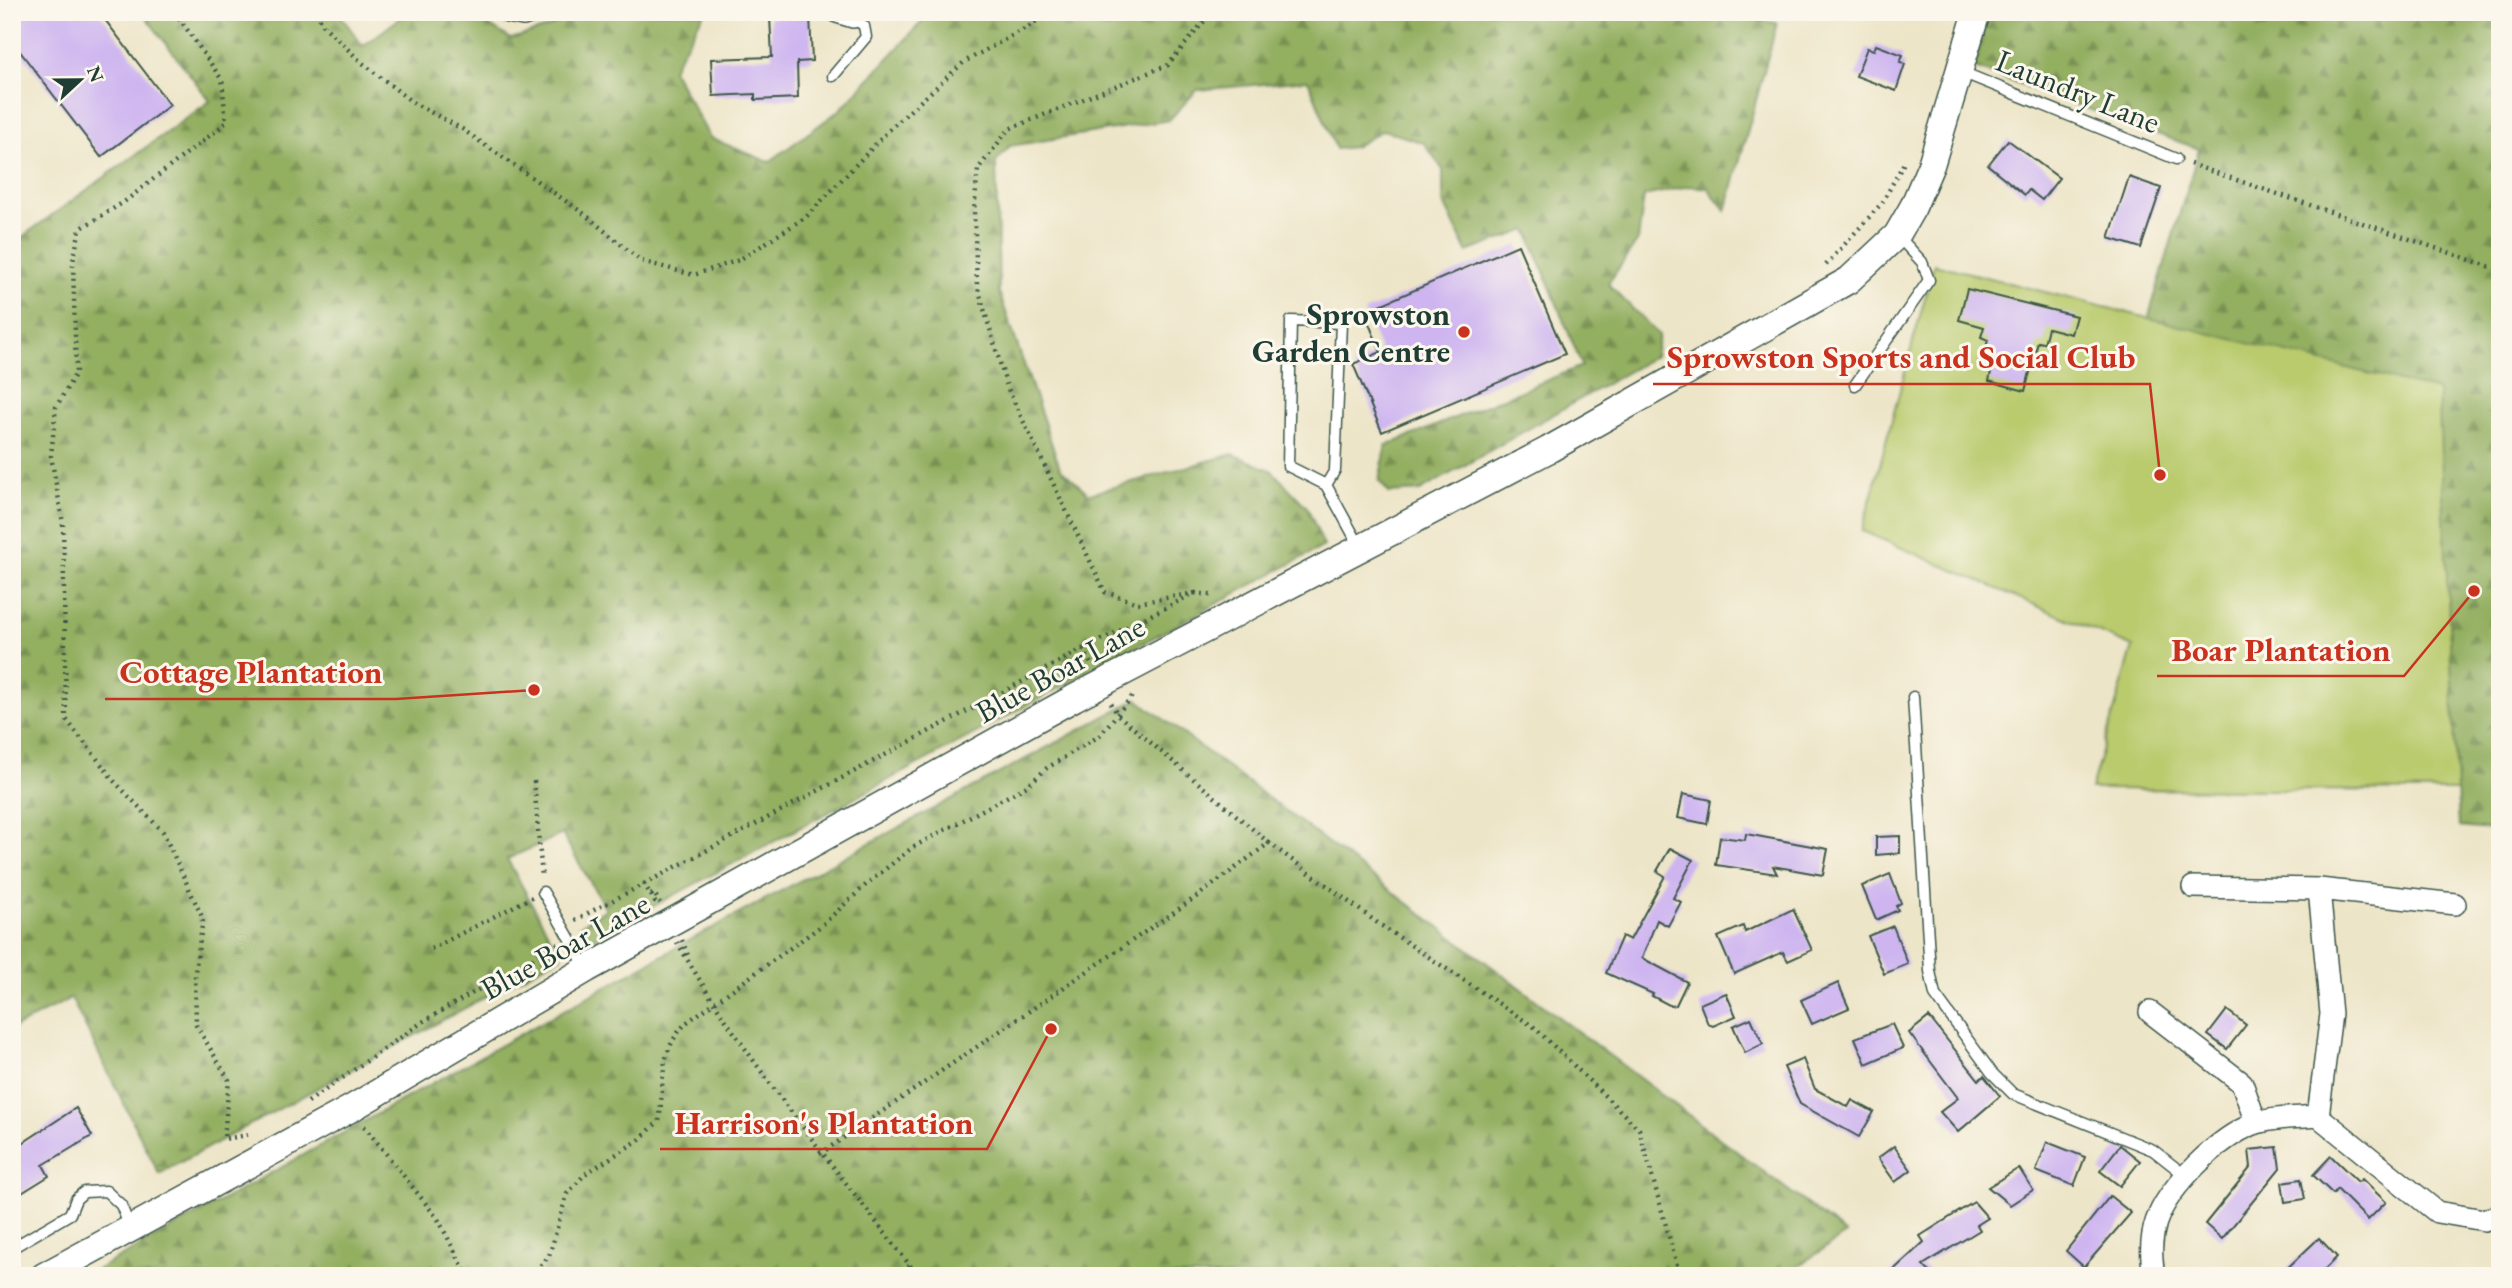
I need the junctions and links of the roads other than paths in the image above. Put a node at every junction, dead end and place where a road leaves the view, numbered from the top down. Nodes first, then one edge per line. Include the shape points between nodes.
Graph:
1 (508, 12) edge
2 (533, 12) edge
3 (1976, 12) edge
4 (845, 15) edge
5 (1959, 71) junction
6 (833, 76) dead end
7 (2176, 159) road end
8 (1897, 235) junction
9 (1855, 385) dead end
10 (1326, 485) junction
11 (1362, 549) junction
12 (1913, 697) dead end
13 (2193, 887) dead end
14 (2319, 889) junction
15 (543, 891) road end
16 (2455, 904) dead end
17 (587, 968) junction
18 (2150, 1012) dead end
19 (2318, 1116) junction
20 (2256, 1123) junction
21 (2186, 1176) junction
22 (2500, 1215) edge
23 (131, 1231) junction
24 (12, 1248) edge
25 (44, 1276) edge
26 (2154, 1276) edge

1 - 2 street
3 - 5 street, Blue Boar Lane
4 - 6 lane via 864,26 866,37
5 - 7 lane, Laundry Lane
5 - 8 street, Blue Boar Lane via 1931,165
8 - 9 lane via 1922,262 1929,280
8 - 11 street, Blue Boar Lane via 1849,280 1806,306
10 - 10 lane via 1288,466 1291,321 1341,323 1335,470
10 - 11 lane
11 - 17 street, Blue Boar Lane via 1101,684
12 - 21 lane via 1935,995 2013,1094 2153,1150
13 - 14 street
14 - 16 street
14 - 19 street via 2331,1014
15 - 17 lane
17 - 23 street, Blue Boar Lane via 352,1108
18 - 20 street via 2242,1083
19 - 20 street
19 - 22 street via 2437,1212 2484,1220
20 - 21 street via 2229,1138
21 - 26 street via 2157,1221 2151,1251
23 - 24 lane via 121,1205 106,1191 84,1192 69,1214
23 - 25 street, Blue Boar Lane

